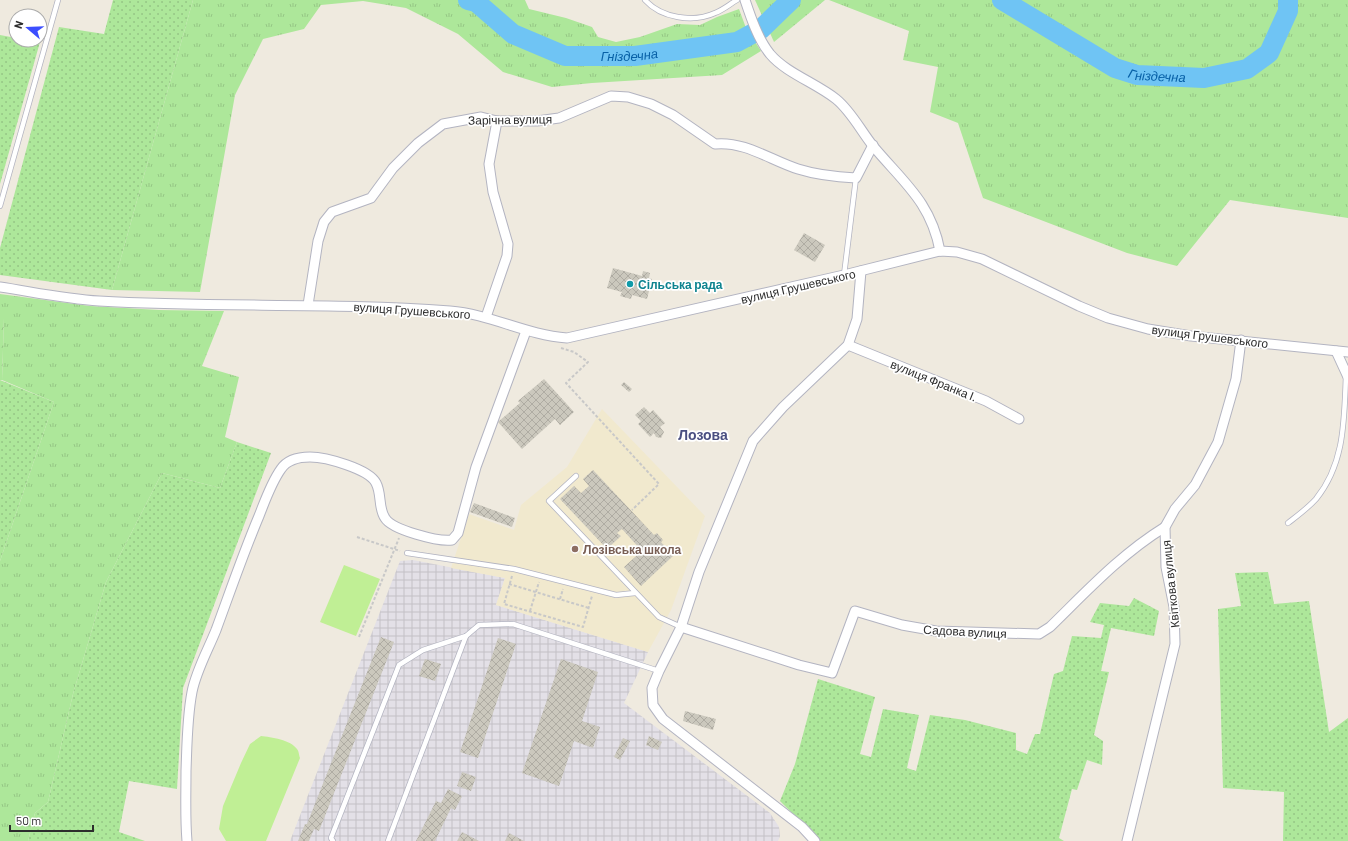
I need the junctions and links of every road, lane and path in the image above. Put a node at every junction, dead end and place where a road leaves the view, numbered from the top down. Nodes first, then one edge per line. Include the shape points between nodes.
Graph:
1 (58, 0) edge
2 (645, 0) edge
3 (737, 0) edge
4 (744, 0) edge
5 (496, 120) junction
6 (873, 145) junction
7 (856, 178) junction
8 (0, 206) edge
9 (940, 251) junction
10 (861, 271) junction
11 (844, 275) junction
12 (1, 288) edge
13 (308, 305) junction
14 (486, 317) junction
15 (526, 332) junction
16 (1241, 340) junction
17 (848, 345) junction
18 (1336, 351) junction
19 (1348, 352) edge
20 (588, 362) dead end
21 (1347, 377) edge
22 (1019, 419) dead end
23 (576, 476) dead end
24 (632, 510) dead end
25 (1288, 523) dead end
26 (1164, 527) junction
27 (402, 529) junction
28 (357, 537) dead end
29 (394, 549) junction
30 (407, 553) joint
31 (541, 575) junction
32 (565, 582) junction
33 (594, 591) junction
34 (536, 592) junction
35 (634, 593) junction
36 (560, 599) junction
37 (589, 608) junction
38 (530, 611) junction
39 (681, 628) junction
40 (466, 636) junction
41 (359, 637) dead end
42 (658, 671) junction
43 (187, 841) edge
44 (333, 841) edge
45 (388, 841) edge
46 (815, 841) edge
47 (1127, 841) edge

1 - 8 lane
2 - 3 lane via 660,12 688,18 716,13
4 - 6 street via 751,20 771,55 785,67 813,82 837,100
5 - 7 street, Зарічна вулиця via 537,121 559,118 611,96 628,96 673,115 715,144 742,146 797,169 827,176
5 - 13 street, Зарічна вулиця via 481,117 443,124 418,143 393,168 371,198 332,212 324,222 318,241
5 - 14 street via 489,164 493,192 508,244 507,256
6 - 7 street
6 - 9 street via 916,194 930,216 937,233
7 - 11 lane
9 - 10 street, вулиця Грушевського
9 - 16 street, вулиця Грушевського via 957,252 982,259 1079,306 1148,330
10 - 11 street, вулиця Грушевського
10 - 17 street via 857,319
11 - 15 street, вулиця Грушевського via 583,336 548,337
12 - 13 street, вулиця Грушевського via 98,301
13 - 14 street, вулиця Грушевського via 449,311
14 - 15 street, вулиця Грушевського
15 - 27 street via 476,467 458,533 452,540 445,541
16 - 18 street, вулиця Грушевського
16 - 26 street, Квіткова вулиця via 1236,379 1218,442 1195,485 1174,509
17 - 22 street, вулиця Франка І. via 986,401
17 - 39 street via 783,407 753,441 699,572
18 - 19 street, вулиця Грушевського
18 - 21 street
20 - 24 path via 566,383 659,484
21 - 25 lane via 1343,426 1336,465 1316,499
23 - 35 lane via 549,501
26 - 39 street, Садова вулиця via 1110,568 1050,627 1039,634 936,631 902,625 855,611 832,673
26 - 47 street, Квіткова вулиця via 1166,567 1174,607 1175,644
27 - 29 path
27 - 43 street via 385,519 376,483 370,475 324,459 310,457 293,459 281,468 247,546 192,691 188,724 185,823
28 - 29 path
29 - 30 path
29 - 41 path
30 - 31 lane
31 - 32 lane
31 - 34 path
32 - 33 lane
32 - 36 path
33 - 35 lane via 616,595
33 - 37 path
34 - 36 path
34 - 38 path
34 - 38 path via 509,584 504,604
35 - 39 lane via 659,617
36 - 37 path
37 - 38 path via 583,627
39 - 42 street
40 - 42 lane via 479,625 513,624
40 - 44 lane via 423,650 399,665 331,838
40 - 45 lane
42 - 46 street via 652,688 653,704 663,719 802,827

